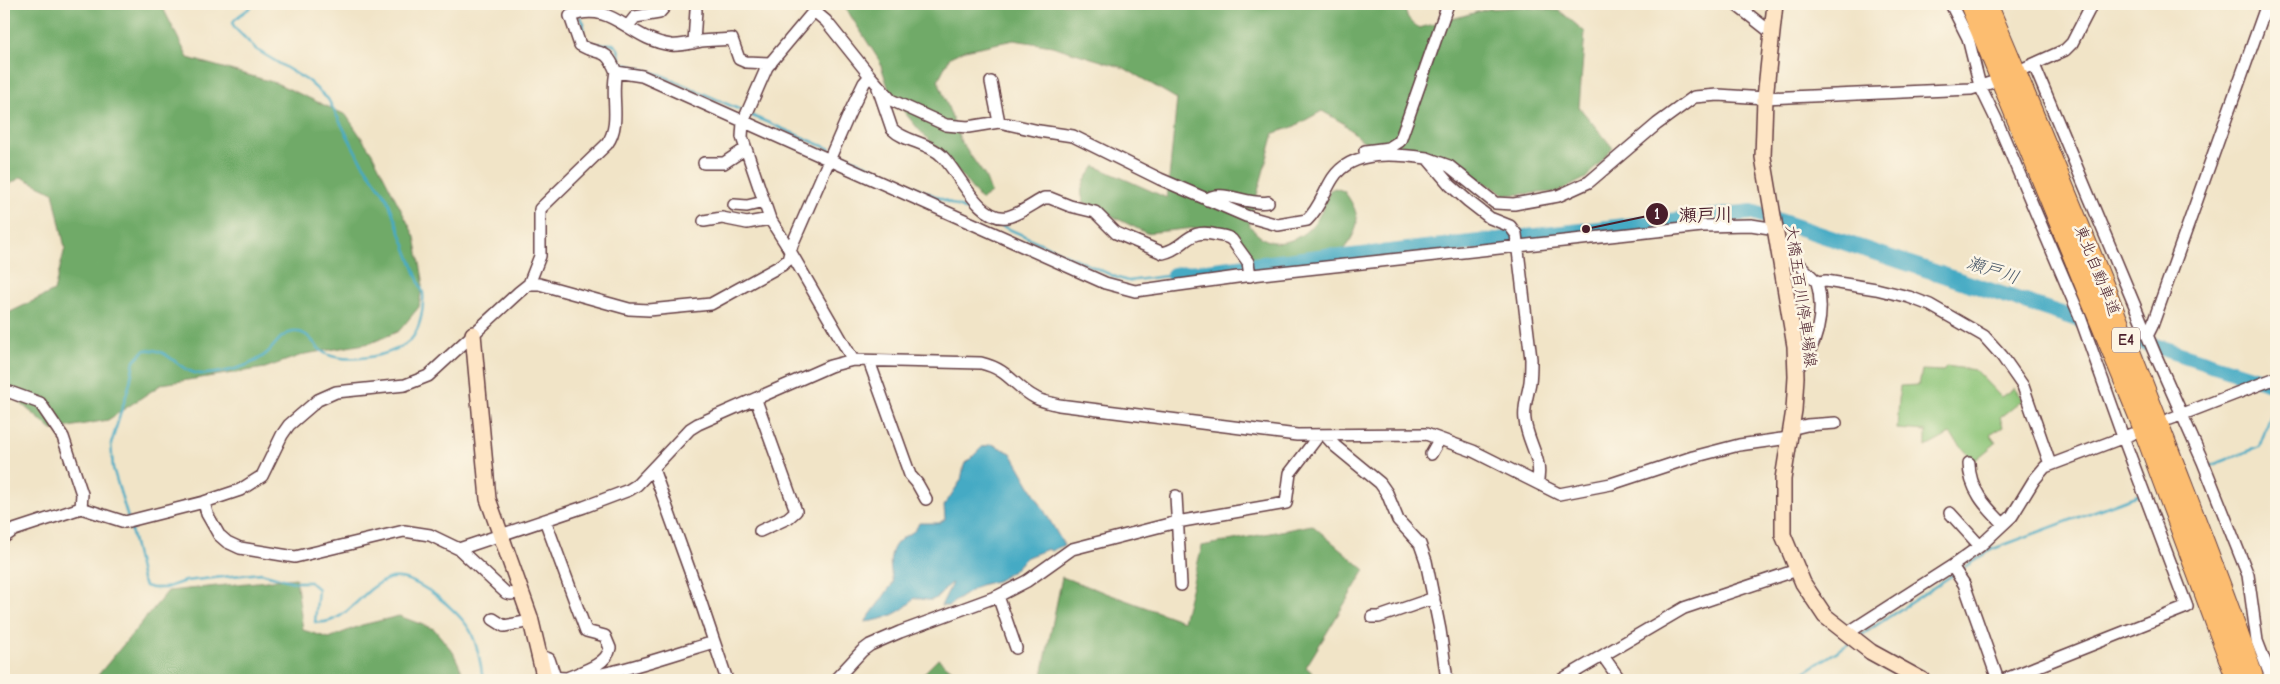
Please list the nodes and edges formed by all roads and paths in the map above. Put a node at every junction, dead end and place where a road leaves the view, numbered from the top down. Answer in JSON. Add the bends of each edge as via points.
{"nodes":[{"id":1,"x":667,"y":4,"type":"edge"},
{"id":2,"x":1448,"y":4,"type":"edge"},
{"id":3,"x":1735,"y":4,"type":"edge"},
{"id":4,"x":1775,"y":4,"type":"edge"},
{"id":5,"x":1951,"y":4,"type":"edge"},
{"id":6,"x":1970,"y":4,"type":"edge"},
{"id":7,"x":1987,"y":4,"type":"edge"},
{"id":8,"x":2092,"y":4,"type":"edge"},
{"id":9,"x":2267,"y":4,"type":"edge"},
{"id":10,"x":812,"y":7,"type":"edge"},
{"id":11,"x":696,"y":10,"type":"dead end"},
{"id":12,"x":628,"y":26,"type":"junction"},
{"id":13,"x":1773,"y":34,"type":"junction"},
{"id":14,"x":694,"y":43,"type":"junction"},
{"id":15,"x":770,"y":63,"type":"junction"},
{"id":16,"x":616,"y":72,"type":"junction"},
{"id":17,"x":874,"y":80,"type":"junction"},
{"id":18,"x":991,"y":82,"type":"dead end"},
{"id":19,"x":1985,"y":84,"type":"junction"},
{"id":20,"x":1764,"y":98,"type":"junction"},
{"id":21,"x":746,"y":115,"type":"junction"},
{"id":22,"x":999,"y":122,"type":"junction"},
{"id":23,"x":745,"y":149,"type":"junction"},
{"id":24,"x":832,"y":154,"type":"junction"},
{"id":25,"x":1365,"y":157,"type":"junction"},
{"id":26,"x":1426,"y":158,"type":"junction"},
{"id":27,"x":704,"y":163,"type":"dead end"},
{"id":28,"x":1207,"y":200,"type":"junction"},
{"id":29,"x":764,"y":202,"type":"junction"},
{"id":30,"x":1268,"y":202,"type":"dead end"},
{"id":31,"x":734,"y":205,"type":"dead end"},
{"id":32,"x":770,"y":219,"type":"junction"},
{"id":33,"x":704,"y":222,"type":"dead end"},
{"id":34,"x":1775,"y":227,"type":"junction"},
{"id":35,"x":1517,"y":240,"type":"junction"},
{"id":36,"x":791,"y":254,"type":"junction"},
{"id":37,"x":1250,"y":276,"type":"junction"},
{"id":38,"x":1817,"y":282,"type":"junction"},
{"id":39,"x":529,"y":284,"type":"junction"},
{"id":40,"x":473,"y":334,"type":"junction"},
{"id":41,"x":2148,"y":336,"type":"junction"},
{"id":42,"x":853,"y":360,"type":"junction"},
{"id":43,"x":869,"y":361,"type":"junction"},
{"id":44,"x":1796,"y":370,"type":"junction"},
{"id":45,"x":2276,"y":378,"type":"edge"},
{"id":46,"x":4,"y":390,"type":"edge"},
{"id":47,"x":756,"y":400,"type":"junction"},
{"id":48,"x":2175,"y":417,"type":"junction"},
{"id":49,"x":1836,"y":422,"type":"dead end"},
{"id":50,"x":1790,"y":434,"type":"junction"},
{"id":51,"x":1322,"y":435,"type":"junction"},
{"id":52,"x":2128,"y":435,"type":"junction"},
{"id":53,"x":1439,"y":440,"type":"junction"},
{"id":54,"x":1431,"y":454,"type":"dead end"},
{"id":55,"x":1969,"y":463,"type":"dead end"},
{"id":56,"x":2050,"y":464,"type":"junction"},
{"id":57,"x":653,"y":469,"type":"junction"},
{"id":58,"x":1537,"y":483,"type":"junction"},
{"id":59,"x":1176,"y":496,"type":"dead end"},
{"id":60,"x":926,"y":499,"type":"dead end"},
{"id":61,"x":204,"y":502,"type":"junction"},
{"id":62,"x":81,"y":508,"type":"junction"},
{"id":63,"x":1950,"y":513,"type":"dead end"},
{"id":64,"x":545,"y":520,"type":"junction"},
{"id":65,"x":1177,"y":522,"type":"junction"},
{"id":66,"x":2003,"y":524,"type":"junction"},
{"id":67,"x":760,"y":531,"type":"dead end"},
{"id":68,"x":501,"y":535,"type":"junction"},
{"id":69,"x":4,"y":537,"type":"edge"},
{"id":70,"x":1980,"y":546,"type":"junction"},
{"id":71,"x":459,"y":549,"type":"junction"},
{"id":72,"x":1797,"y":570,"type":"junction"},
{"id":73,"x":1955,"y":570,"type":"junction"},
{"id":74,"x":1181,"y":585,"type":"dead end"},
{"id":75,"x":521,"y":592,"type":"junction"},
{"id":76,"x":998,"y":596,"type":"junction"},
{"id":77,"x":1434,"y":598,"type":"junction"},
{"id":78,"x":1372,"y":617,"type":"dead end"},
{"id":79,"x":493,"y":619,"type":"dead end"},
{"id":80,"x":531,"y":621,"type":"junction"},
{"id":81,"x":1852,"y":638,"type":"junction"},
{"id":82,"x":714,"y":642,"type":"junction"},
{"id":83,"x":1016,"y":648,"type":"dead end"},
{"id":84,"x":540,"y":656,"type":"junction"},
{"id":85,"x":1603,"y":656,"type":"junction"},
{"id":86,"x":566,"y":678,"type":"junction"},
{"id":87,"x":843,"y":678,"type":"edge"},
{"id":88,"x":545,"y":680,"type":"edge"},
{"id":89,"x":727,"y":680,"type":"edge"},
{"id":90,"x":1447,"y":680,"type":"edge"},
{"id":91,"x":1561,"y":680,"type":"edge"},
{"id":92,"x":1620,"y":680,"type":"edge"},
{"id":93,"x":1922,"y":680,"type":"edge"},
{"id":94,"x":1998,"y":680,"type":"edge"},
{"id":95,"x":2003,"y":680,"type":"edge"},
{"id":96,"x":2237,"y":680,"type":"edge"},
{"id":97,"x":2254,"y":680,"type":"edge"},
{"id":98,"x":2272,"y":680,"type":"edge"}],
"edges":[{"from":1,"to":12,"type":"street","via":[[659,13],[635,17]]},
{"from":2,"to":25,"type":"street","via":[[1400,141],[1389,148],[1365,151]]},
{"from":3,"to":13,"type":"street"},
{"from":4,"to":13,"type":"main road","name":"大橋五百川停車場線"},
{"from":5,"to":19,"type":"street"},
{"from":6,"to":96,"type":"highway","name":"東北自動車道","number":"E4","via":[[2132,396]]},
{"from":7,"to":97,"type":"highway","name":"東北自動車道","number":"E4","via":[[2152,406]]},
{"from":8,"to":41,"type":"street","via":[[2072,43],[2060,54],[2029,67]]},
{"from":9,"to":41,"type":"street"},
{"from":10,"to":15,"type":"street"},
{"from":10,"to":17,"type":"street"},
{"from":11,"to":14,"type":"street"},
{"from":12,"to":14,"type":"street","via":[[651,40],[670,44]]},
{"from":12,"to":16,"type":"street","via":[[602,9],[592,8],[570,16],[580,45],[602,52],[612,61]]},
{"from":13,"to":20,"type":"main road","name":"大橋五百川停車場線"},
{"from":14,"to":15,"type":"street","via":[[732,39],[739,59]]},
{"from":15,"to":21,"type":"street"},
{"from":16,"to":21,"type":"street","via":[[642,76]]},
{"from":16,"to":39,"type":"street","via":[[612,138],[540,209],[540,256]]},
{"from":17,"to":22,"type":"street","via":[[891,100],[951,126]]},
{"from":17,"to":24,"type":"street","via":[[864,83]]},
{"from":17,"to":37,"type":"street","via":[[892,129],[943,157],[972,196],[995,215],[1008,217],[1050,198],[1095,212],[1116,233],[1163,253],[1195,234],[1206,232],[1229,237],[1248,262]]},
{"from":18,"to":22,"type":"street"},
{"from":19,"to":20,"type":"street","via":[[1971,89]]},
{"from":19,"to":52,"type":"street","via":[[1996,118]]},
{"from":20,"to":26,"type":"street","via":[[1694,97],[1589,182],[1558,196],[1514,204],[1495,203],[1449,166]]},
{"from":20,"to":34,"type":"main road","name":"大橋五百川停車場線","via":[[1764,157]]},
{"from":21,"to":23,"type":"street","via":[[742,138]]},
{"from":21,"to":24,"type":"street"},
{"from":22,"to":28,"type":"street","via":[[1073,136]]},
{"from":23,"to":27,"type":"street","via":[[724,163]]},
{"from":23,"to":29,"type":"street"},
{"from":24,"to":36,"type":"street"},
{"from":24,"to":37,"type":"street","via":[[1119,288],[1135,291]]},
{"from":25,"to":26,"type":"street","via":[[1404,155]]},
{"from":25,"to":28,"type":"street","via":[[1351,161],[1341,169],[1307,220],[1278,225],[1266,223]]},
{"from":26,"to":35,"type":"street","via":[[1468,202],[1490,218],[1510,226]]},
{"from":28,"to":30,"type":"street","via":[[1218,195]]},
{"from":29,"to":31,"type":"street"},
{"from":29,"to":32,"type":"street"},
{"from":32,"to":33,"type":"street","via":[[747,222],[722,218]]},
{"from":32,"to":36,"type":"street"},
{"from":34,"to":35,"type":"street","via":[[1702,226]]},
{"from":34,"to":38,"type":"street"},
{"from":34,"to":44,"type":"main road","name":"大橋五百川停車場線"},
{"from":35,"to":37,"type":"street"},
{"from":35,"to":58,"type":"street","via":[[1531,359],[1525,422],[1540,468]]},
{"from":36,"to":39,"type":"street","via":[[782,265],[734,293],[711,304],[698,306],[629,309],[552,286]]},
{"from":36,"to":42,"type":"street"},
{"from":38,"to":44,"type":"street","via":[[1822,306],[1820,323],[1805,360]]},
{"from":38,"to":56,"type":"street","via":[[1834,282],[1909,297],[1930,305],[1984,336],[2023,386]]},
{"from":39,"to":40,"type":"street"},
{"from":40,"to":61,"type":"street","via":[[428,376],[417,382],[336,392],[318,400],[285,430],[262,476],[240,490]]},
{"from":40,"to":68,"type":"main road","via":[[488,499]]},
{"from":41,"to":48,"type":"street"},
{"from":42,"to":43,"type":"street"},
{"from":42,"to":47,"type":"street","via":[[830,366]]},
{"from":43,"to":51,"type":"street","via":[[981,363],[1001,370],[1016,385],[1038,399],[1059,405],[1297,435]]},
{"from":43,"to":60,"type":"street","via":[[910,475]]},
{"from":44,"to":50,"type":"main road","name":"大橋五百川停車場線"},
{"from":45,"to":48,"type":"street"},
{"from":46,"to":62,"type":"street","via":[[40,403],[64,437],[82,494]]},
{"from":47,"to":57,"type":"street","via":[[690,429]]},
{"from":47,"to":67,"type":"street","via":[[796,511]]},
{"from":48,"to":98,"type":"street","via":[[2203,462],[2248,575],[2257,641]]},
{"from":49,"to":50,"type":"street","via":[[1807,425]]},
{"from":50,"to":58,"type":"street","via":[[1693,457],[1588,489],[1559,494]]},
{"from":50,"to":72,"type":"main road","name":"大橋五百川停車場線","via":[[1783,479],[1783,535]]},
{"from":51,"to":53,"type":"street","via":[[1426,434]]},
{"from":51,"to":65,"type":"street","via":[[1290,473],[1286,503]]},
{"from":51,"to":77,"type":"street","via":[[1380,483],[1387,493],[1398,520],[1420,544]]},
{"from":52,"to":56,"type":"street"},
{"from":52,"to":95,"type":"street","via":[[2187,607]]},
{"from":53,"to":54,"type":"street"},
{"from":53,"to":58,"type":"street","via":[[1473,450]]},
{"from":55,"to":66,"type":"street","via":[[1971,481],[1977,492]]},
{"from":56,"to":66,"type":"street","via":[[2038,474],[2019,506]]},
{"from":57,"to":64,"type":"street","via":[[628,490]]},
{"from":57,"to":82,"type":"street"},
{"from":59,"to":65,"type":"street"},
{"from":61,"to":62,"type":"street","via":[[125,522]]},
{"from":61,"to":71,"type":"street","via":[[219,535],[240,548],[295,557],[404,531],[430,535]]},
{"from":62,"to":69,"type":"street","via":[[14,530]]},
{"from":63,"to":70,"type":"street"},
{"from":64,"to":68,"type":"street"},
{"from":64,"to":86,"type":"street","via":[[586,631],[605,636],[610,648],[602,661]]},
{"from":65,"to":74,"type":"street"},
{"from":65,"to":76,"type":"street","via":[[1072,549],[1027,581]]},
{"from":66,"to":70,"type":"street"},
{"from":68,"to":71,"type":"street"},
{"from":68,"to":75,"type":"main road"},
{"from":70,"to":73,"type":"street"},
{"from":71,"to":75,"type":"street","via":[[506,593]]},
{"from":72,"to":81,"type":"main road","name":"大橋五百川停車場線","via":[[1825,616]]},
{"from":72,"to":85,"type":"street","via":[[1684,608]]},
{"from":73,"to":81,"type":"street"},
{"from":73,"to":94,"type":"street"},
{"from":75,"to":80,"type":"main road"},
{"from":76,"to":83,"type":"street"},
{"from":76,"to":87,"type":"street","via":[[870,645]]},
{"from":77,"to":78,"type":"street"},
{"from":77,"to":90,"type":"street"},
{"from":79,"to":80,"type":"street","via":[[504,626]]},
{"from":80,"to":84,"type":"main road"},
{"from":81,"to":93,"type":"main road","name":"大橋五百川停車場線"},
{"from":82,"to":86,"type":"street","via":[[615,671]]},
{"from":82,"to":89,"type":"street"},
{"from":84,"to":86,"type":"street","via":[[549,659],[555,677]]},
{"from":84,"to":88,"type":"main road"},
{"from":85,"to":91,"type":"street"},
{"from":85,"to":92,"type":"street"}]}
